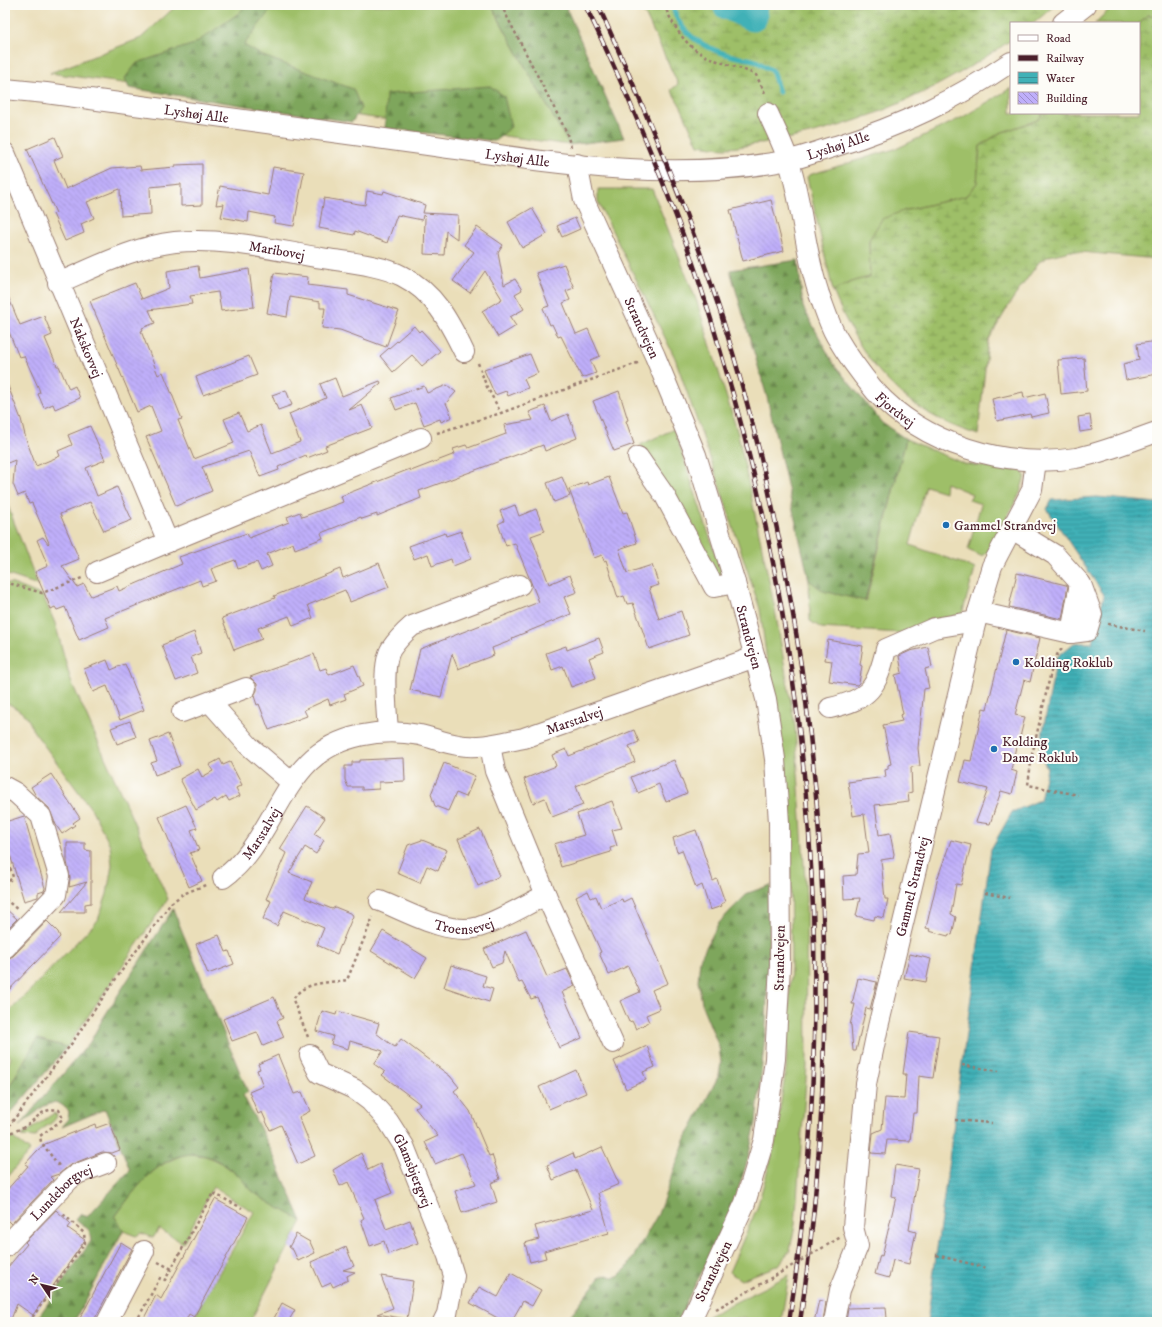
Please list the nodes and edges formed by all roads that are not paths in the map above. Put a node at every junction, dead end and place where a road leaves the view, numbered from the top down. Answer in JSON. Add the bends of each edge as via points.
{"nodes":[{"id":1,"x":1086,"y":5,"type":"edge"},
{"id":2,"x":1064,"y":22,"type":"edge"},
{"id":3,"x":1010,"y":63,"type":"edge"},
{"id":4,"x":5,"y":89,"type":"edge"},
{"id":5,"x":767,"y":105,"type":"road end"},
{"id":6,"x":5,"y":153,"type":"edge"},
{"id":7,"x":788,"y":160,"type":"junction"},
{"id":8,"x":576,"y":164,"type":"junction"},
{"id":9,"x":58,"y":283,"type":"junction"},
{"id":10,"x":464,"y":352,"type":"road end"},
{"id":11,"x":1157,"y":432,"type":"edge"},
{"id":12,"x":421,"y":438,"type":"road end"},
{"id":13,"x":638,"y":457,"type":"dead end"},
{"id":14,"x":1036,"y":461,"type":"junction"},
{"id":15,"x":1012,"y":529,"type":"junction"},
{"id":16,"x":168,"y":542,"type":"junction"},
{"id":17,"x":97,"y":572,"type":"road end"},
{"id":18,"x":735,"y":583,"type":"junction"},
{"id":19,"x":1080,"y":583,"type":"junction"},
{"id":20,"x":520,"y":585,"type":"dead end"},
{"id":21,"x":977,"y":617,"type":"junction"},
{"id":22,"x":1071,"y":633,"type":"junction"},
{"id":23,"x":755,"y":657,"type":"junction"},
{"id":24,"x":246,"y":688,"type":"dead end"},
{"id":25,"x":210,"y":702,"type":"junction"},
{"id":26,"x":830,"y":708,"type":"dead end"},
{"id":27,"x":182,"y":712,"type":"dead end"},
{"id":28,"x":388,"y":732,"type":"junction"},
{"id":29,"x":490,"y":745,"type":"junction"},
{"id":30,"x":291,"y":782,"type":"junction"},
{"id":31,"x":5,"y":787,"type":"edge"},
{"id":32,"x":223,"y":878,"type":"road end"},
{"id":33,"x":546,"y":895,"type":"junction"},
{"id":34,"x":380,"y":901,"type":"road end"},
{"id":35,"x":5,"y":948,"type":"edge"},
{"id":36,"x":613,"y":1043,"type":"dead end"},
{"id":37,"x":310,"y":1055,"type":"road end"},
{"id":38,"x":106,"y":1163,"type":"dead end"},
{"id":39,"x":5,"y":1247,"type":"edge"},
{"id":40,"x":144,"y":1251,"type":"dead end"},
{"id":41,"x":692,"y":1316,"type":"edge"},
{"id":42,"x":107,"y":1322,"type":"edge"},
{"id":43,"x":443,"y":1322,"type":"edge"},
{"id":44,"x":834,"y":1322,"type":"edge"}],
"edges":[{"from":1,"to":2,"type":"street"},
{"from":3,"to":7,"type":"street","name":"Lyshøj Alle","via":[[983,81],[925,113],[869,135]]},
{"from":4,"to":8,"type":"street","name":"Lyshøj Alle"},
{"from":5,"to":7,"type":"street","name":"Fjordvej"},
{"from":6,"to":9,"type":"street","name":"Nakskovvej"},
{"from":7,"to":8,"type":"street","name":"Lyshøj Alle","via":[[722,168],[647,171]]},
{"from":7,"to":14,"type":"street","name":"Fjordvej","via":[[819,293],[835,335],[876,391],[913,422],[939,437],[969,449],[1001,457]]},
{"from":8,"to":18,"type":"street","name":"Strandvejen","via":[[584,200],[655,356],[696,455]]},
{"from":9,"to":10,"type":"street","name":"Maribovej","via":[[128,252],[175,242],[225,242],[367,265],[402,275],[427,294],[446,316]]},
{"from":9,"to":16,"type":"street","name":"Nakskovvej"},
{"from":11,"to":14,"type":"street","name":"Fjordvej","via":[[1076,458]]},
{"from":12,"to":16,"type":"street"},
{"from":13,"to":18,"type":"street","via":[[665,496],[714,587]]},
{"from":14,"to":15,"type":"street","name":"Gammel Strandvej","via":[[1032,490]]},
{"from":15,"to":19,"type":"street","via":[[1055,555]]},
{"from":15,"to":21,"type":"street","name":"Gammel Strandvej","via":[[992,566]]},
{"from":16,"to":17,"type":"street"},
{"from":18,"to":23,"type":"street","name":"Strandvejen"},
{"from":19,"to":22,"type":"street"},
{"from":19,"to":22,"type":"street","via":[[1092,614],[1087,631]]},
{"from":20,"to":28,"type":"street","via":[[412,626],[401,636],[390,650],[386,663]]},
{"from":21,"to":22,"type":"street"},
{"from":21,"to":26,"type":"street","via":[[934,628],[886,649],[880,676],[870,690],[851,703]]},
{"from":21,"to":44,"type":"street","name":"Gammel Strandvej","via":[[866,1084],[853,1227],[858,1246],[840,1290]]},
{"from":23,"to":29,"type":"street","name":"Marstalvej","via":[[524,738]]},
{"from":23,"to":41,"type":"street","name":"Strandvejen","via":[[767,707],[775,759],[780,824],[780,965],[775,1059],[764,1140],[745,1203]]},
{"from":24,"to":25,"type":"street"},
{"from":25,"to":27,"type":"street"},
{"from":25,"to":30,"type":"street","via":[[249,746]]},
{"from":28,"to":29,"type":"street","name":"Marstalvej","via":[[419,735],[459,746]]},
{"from":28,"to":30,"type":"street","name":"Marstalvej","via":[[358,735],[332,746],[310,761]]},
{"from":29,"to":33,"type":"street","via":[[495,771]]},
{"from":30,"to":32,"type":"street","name":"Marstalvej","via":[[248,854],[236,869]]},
{"from":31,"to":35,"type":"street","via":[[16,793],[41,816],[59,876],[56,895]]},
{"from":33,"to":34,"type":"street","name":"Troensevej","via":[[479,927],[462,929],[442,926]]},
{"from":33,"to":36,"type":"street"},
{"from":37,"to":43,"type":"street","name":"Glamsbjergvej","via":[[319,1073],[354,1089],[370,1101],[388,1121],[404,1146],[454,1276],[449,1308]]},
{"from":38,"to":39,"type":"street","name":"Lundeborgvej","via":[[77,1174],[69,1180]]},
{"from":40,"to":42,"type":"street"}]}
